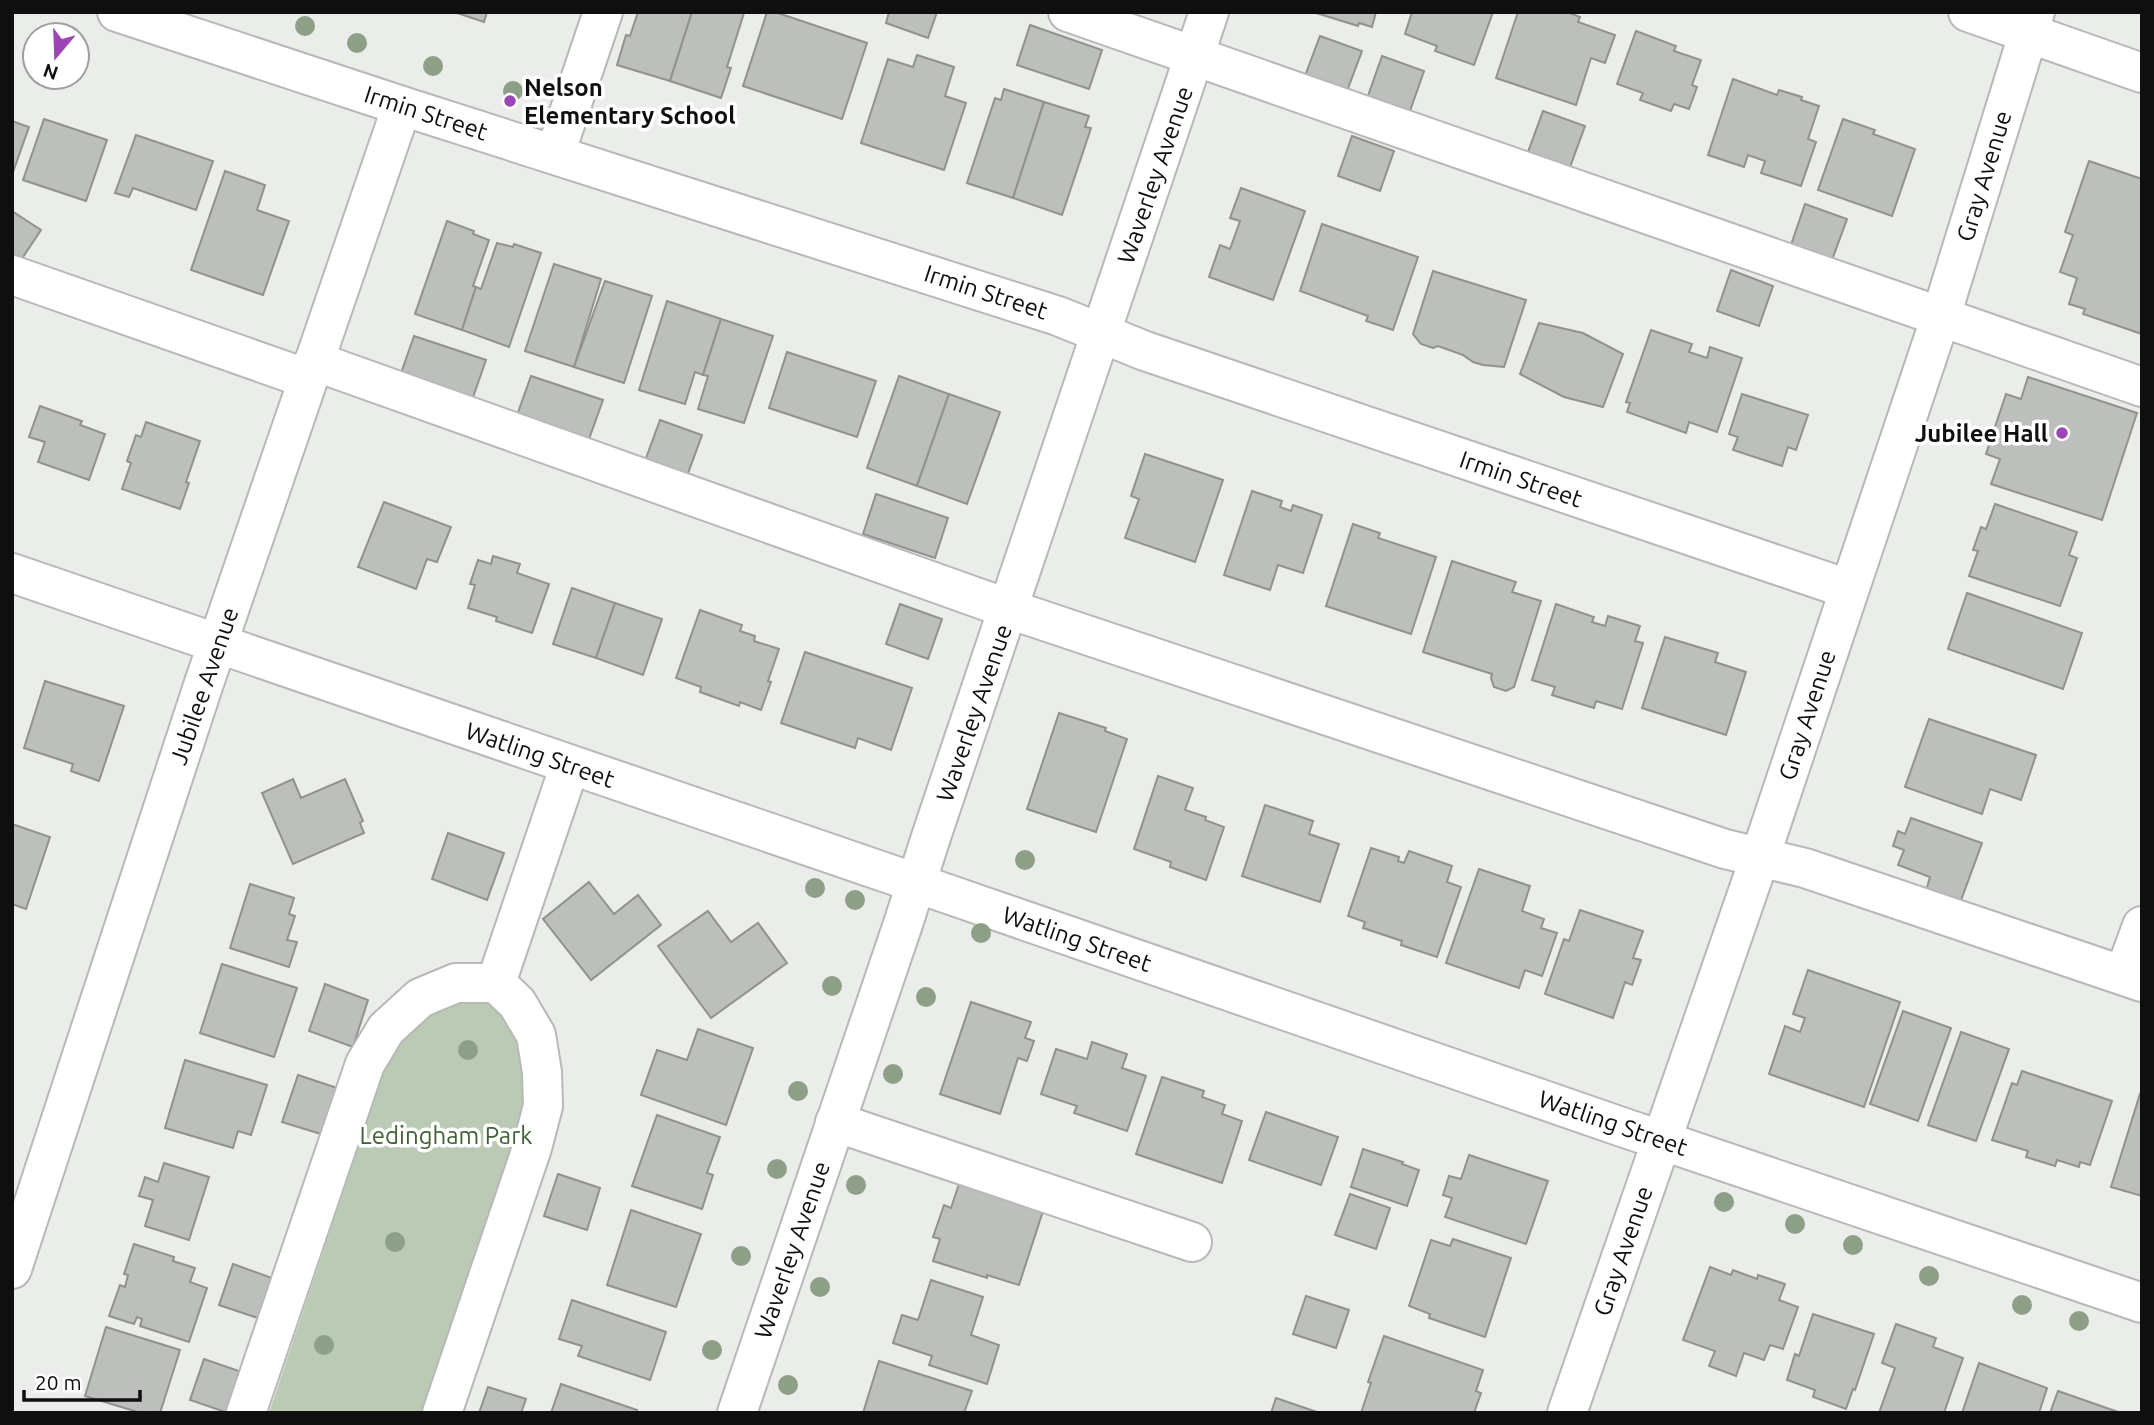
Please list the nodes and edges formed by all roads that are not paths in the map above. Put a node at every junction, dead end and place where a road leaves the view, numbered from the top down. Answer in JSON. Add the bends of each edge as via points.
{"nodes":[{"id":1,"x":117,"y":12,"type":"edge"},
{"id":2,"x":603,"y":12,"type":"edge"},
{"id":3,"x":1068,"y":12,"type":"edge"},
{"id":4,"x":1209,"y":12,"type":"edge"},
{"id":5,"x":1968,"y":12,"type":"edge"},
{"id":6,"x":2032,"y":23,"type":"edge"},
{"id":7,"x":1195,"y":56,"type":"junction"},
{"id":8,"x":2142,"y":73,"type":"edge"},
{"id":9,"x":402,"y":106,"type":"junction"},
{"id":10,"x":555,"y":154,"type":"junction"},
{"id":11,"x":12,"y":275,"type":"edge"},
{"id":12,"x":1941,"y":316,"type":"junction"},
{"id":13,"x":1101,"y":333,"type":"junction"},
{"id":14,"x":311,"y":370,"type":"junction"},
{"id":15,"x":2142,"y":387,"type":"edge"},
{"id":16,"x":12,"y":573,"type":"edge"},
{"id":17,"x":1849,"y":589,"type":"junction"},
{"id":18,"x":1009,"y":609,"type":"junction"},
{"id":19,"x":218,"y":645,"type":"junction"},
{"id":20,"x":570,"y":765,"type":"junction"},
{"id":21,"x":1760,"y":857,"type":"junction"},
{"id":22,"x":916,"y":883,"type":"junction"},
{"id":23,"x":2142,"y":926,"type":"edge"},
{"id":24,"x":2133,"y":978,"type":"edge"},
{"id":25,"x":496,"y":982,"type":"junction"},
{"id":26,"x":835,"y":1122,"type":"junction"},
{"id":27,"x":1663,"y":1140,"type":"junction"},
{"id":28,"x":1192,"y":1242,"type":"dead end"},
{"id":29,"x":12,"y":1269,"type":"edge"},
{"id":30,"x":2142,"y":1303,"type":"edge"},
{"id":31,"x":1573,"y":1411,"type":"edge"},
{"id":32,"x":246,"y":1413,"type":"edge"},
{"id":33,"x":442,"y":1413,"type":"edge"},
{"id":34,"x":737,"y":1413,"type":"edge"}],
"edges":[{"from":1,"to":9,"type":"street","name":"Irmin Street"},
{"from":2,"to":10,"type":"street"},
{"from":3,"to":7,"type":"street"},
{"from":4,"to":7,"type":"street","name":"Waverley Avenue"},
{"from":5,"to":6,"type":"street"},
{"from":6,"to":8,"type":"street"},
{"from":6,"to":12,"type":"street","name":"Gray Avenue"},
{"from":7,"to":12,"type":"street"},
{"from":7,"to":13,"type":"street","name":"Waverley Avenue"},
{"from":9,"to":10,"type":"street","name":"Irmin Street"},
{"from":9,"to":14,"type":"street","name":"Jubilee Avenue"},
{"from":10,"to":13,"type":"street","name":"Irmin Street"},
{"from":11,"to":14,"type":"street"},
{"from":12,"to":15,"type":"street"},
{"from":12,"to":17,"type":"street","name":"Gray Avenue"},
{"from":13,"to":17,"type":"street","name":"Irmin Street"},
{"from":13,"to":18,"type":"street","name":"Waverley Avenue"},
{"from":14,"to":18,"type":"street"},
{"from":14,"to":19,"type":"street","name":"Jubilee Avenue"},
{"from":16,"to":19,"type":"street","name":"Watling Street"},
{"from":17,"to":21,"type":"street","name":"Gray Avenue"},
{"from":18,"to":21,"type":"street"},
{"from":18,"to":22,"type":"street","name":"Waverley Avenue"},
{"from":19,"to":20,"type":"street","name":"Watling Street"},
{"from":19,"to":29,"type":"street","name":"Jubilee Avenue"},
{"from":20,"to":22,"type":"street","name":"Watling Street"},
{"from":20,"to":25,"type":"street"},
{"from":21,"to":24,"type":"street","via":[[1805,867]]},
{"from":21,"to":27,"type":"street","name":"Gray Avenue"},
{"from":22,"to":26,"type":"street","name":"Waverley Avenue"},
{"from":22,"to":27,"type":"street","name":"Watling Street"},
{"from":23,"to":24,"type":"street"},
{"from":25,"to":32,"type":"street","via":[[456,983],[420,998],[386,1029],[365,1064]]},
{"from":25,"to":33,"type":"street","via":[[517,1003],[536,1035],[542,1106]]},
{"from":26,"to":28,"type":"street"},
{"from":26,"to":34,"type":"street","name":"Waverley Avenue"},
{"from":27,"to":30,"type":"street","name":"Watling Street"},
{"from":27,"to":31,"type":"street","name":"Gray Avenue"}]}
